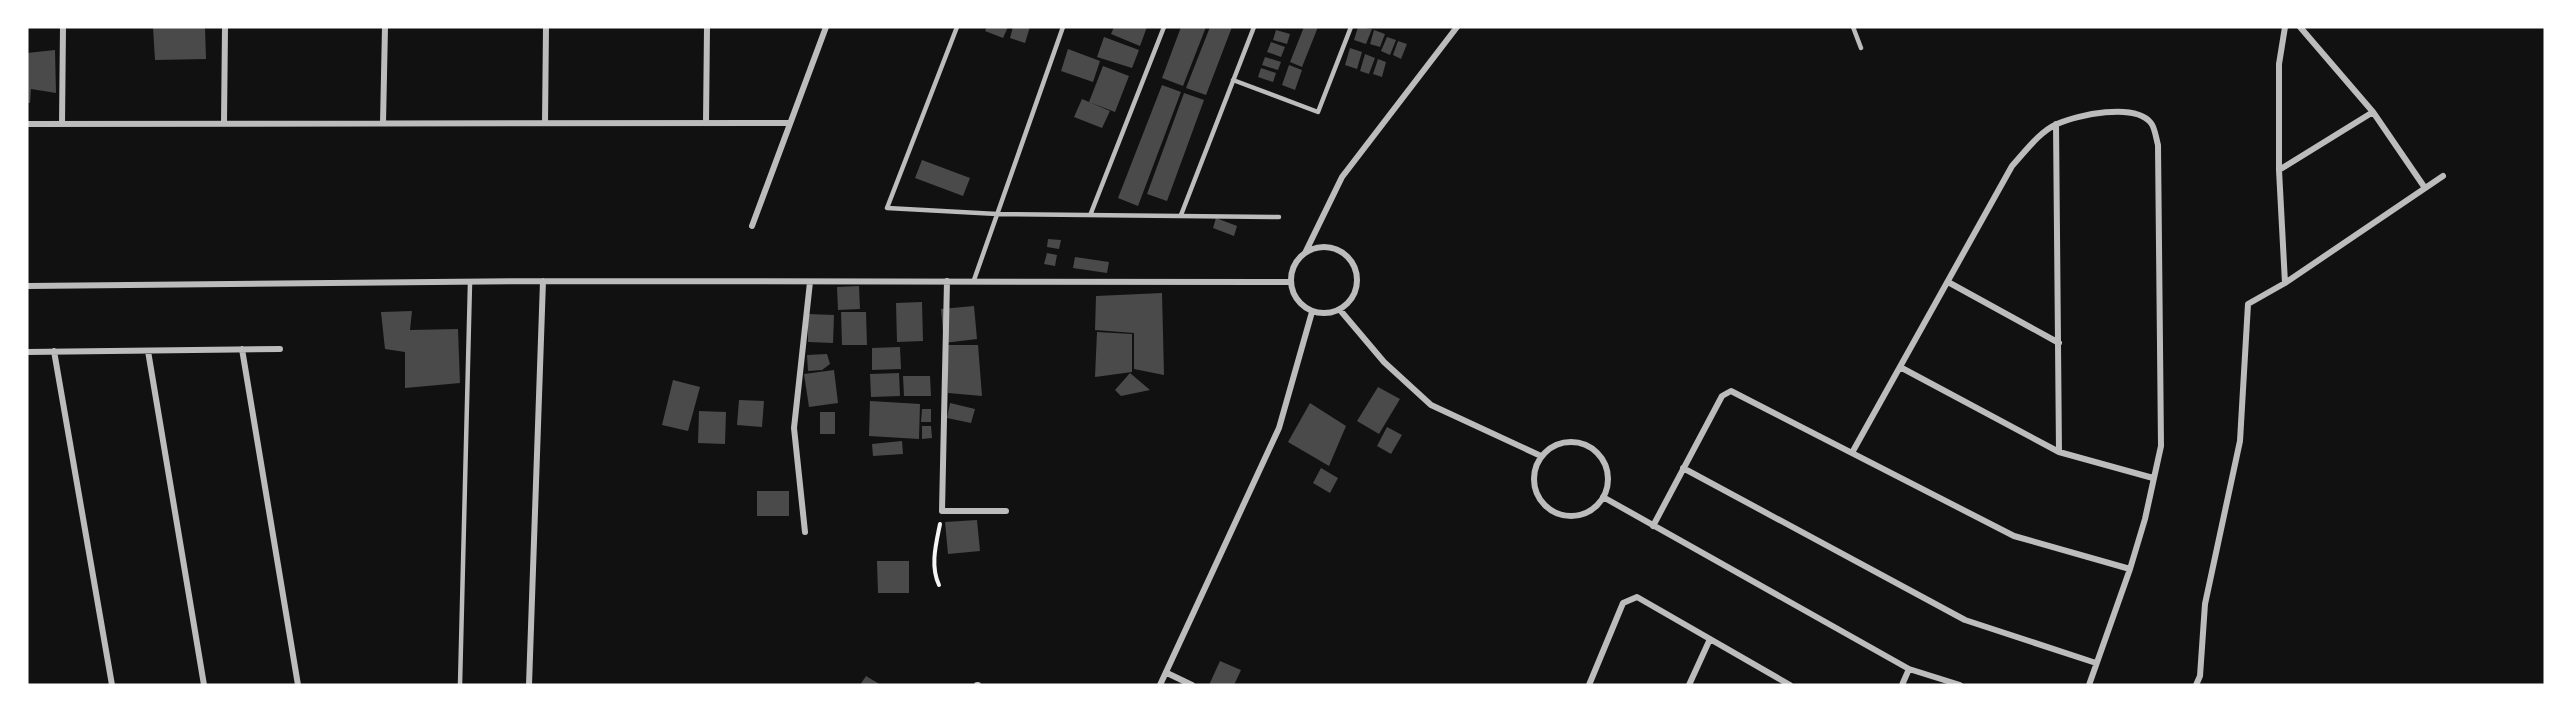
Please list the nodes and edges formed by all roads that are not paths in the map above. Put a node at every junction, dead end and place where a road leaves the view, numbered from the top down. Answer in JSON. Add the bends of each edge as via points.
{"nodes":[{"id":1,"x":63,"y":27,"type":"edge"},
{"id":2,"x":225,"y":27,"type":"edge"},
{"id":3,"x":385,"y":27,"type":"edge"},
{"id":4,"x":546,"y":27,"type":"edge"},
{"id":5,"x":707,"y":27,"type":"edge"},
{"id":6,"x":826,"y":27,"type":"edge"},
{"id":7,"x":957,"y":27,"type":"edge"},
{"id":8,"x":1063,"y":27,"type":"edge"},
{"id":9,"x":1164,"y":27,"type":"edge"},
{"id":10,"x":1254,"y":27,"type":"edge"},
{"id":11,"x":1351,"y":27,"type":"edge"},
{"id":12,"x":1457,"y":27,"type":"edge"},
{"id":13,"x":1854,"y":27,"type":"edge"},
{"id":14,"x":2285,"y":27,"type":"edge"},
{"id":15,"x":2300,"y":27,"type":"edge"},
{"id":16,"x":1861,"y":48,"type":"dead end"},
{"id":17,"x":1233,"y":81,"type":"junction"},
{"id":18,"x":2373,"y":112,"type":"junction"},
{"id":19,"x":224,"y":123,"type":"junction"},
{"id":20,"x":383,"y":123,"type":"junction"},
{"id":21,"x":544,"y":123,"type":"junction"},
{"id":22,"x":706,"y":123,"type":"junction"},
{"id":23,"x":789,"y":123,"type":"junction"},
{"id":24,"x":27,"y":124,"type":"edge"},
{"id":25,"x":62,"y":124,"type":"junction"},
{"id":26,"x":2056,"y":124,"type":"junction"},
{"id":27,"x":2279,"y":170,"type":"junction"},
{"id":28,"x":2443,"y":176,"type":"dead end"},
{"id":29,"x":2425,"y":188,"type":"junction"},
{"id":30,"x":1091,"y":213,"type":"junction"},
{"id":31,"x":997,"y":214,"type":"junction"},
{"id":32,"x":1181,"y":215,"type":"junction"},
{"id":33,"x":1279,"y":217,"type":"dead end"},
{"id":34,"x":752,"y":226,"type":"dead end"},
{"id":35,"x":1305,"y":253,"type":"junction"},
{"id":36,"x":974,"y":280,"type":"junction"},
{"id":37,"x":543,"y":281,"type":"junction"},
{"id":38,"x":947,"y":281,"type":"junction"},
{"id":39,"x":810,"y":282,"type":"junction"},
{"id":40,"x":1290,"y":282,"type":"junction"},
{"id":41,"x":1948,"y":282,"type":"junction"},
{"id":42,"x":470,"y":283,"type":"junction"},
{"id":43,"x":2285,"y":283,"type":"junction"},
{"id":44,"x":27,"y":286,"type":"edge"},
{"id":45,"x":1340,"y":310,"type":"junction"},
{"id":46,"x":1312,"y":312,"type":"junction"},
{"id":47,"x":2059,"y":343,"type":"junction"},
{"id":48,"x":242,"y":349,"type":"junction"},
{"id":49,"x":280,"y":349,"type":"dead end"},
{"id":50,"x":54,"y":351,"type":"junction"},
{"id":51,"x":148,"y":351,"type":"junction"},
{"id":52,"x":27,"y":352,"type":"edge"},
{"id":53,"x":1900,"y":367,"type":"junction"},
{"id":54,"x":1852,"y":452,"type":"junction"},
{"id":55,"x":2059,"y":452,"type":"junction"},
{"id":56,"x":1541,"y":456,"type":"junction"},
{"id":57,"x":1683,"y":468,"type":"junction"},
{"id":58,"x":2153,"y":478,"type":"junction"},
{"id":59,"x":1603,"y":497,"type":"junction"},
{"id":60,"x":1006,"y":511,"type":"dead end"},
{"id":61,"x":1653,"y":526,"type":"junction"},
{"id":62,"x":805,"y":532,"type":"dead end"},
{"id":63,"x":2130,"y":569,"type":"junction"},
{"id":64,"x":1710,"y":639,"type":"junction"},
{"id":65,"x":2097,"y":663,"type":"junction"},
{"id":66,"x":1909,"y":669,"type":"junction"},
{"id":67,"x":1167,"y":673,"type":"junction"},
{"id":68,"x":112,"y":685,"type":"edge"},
{"id":69,"x":204,"y":685,"type":"edge"},
{"id":70,"x":298,"y":685,"type":"edge"},
{"id":71,"x":459,"y":685,"type":"edge"},
{"id":72,"x":529,"y":685,"type":"edge"},
{"id":73,"x":1161,"y":685,"type":"edge"},
{"id":74,"x":1192,"y":685,"type":"edge"},
{"id":75,"x":1590,"y":685,"type":"edge"},
{"id":76,"x":1689,"y":685,"type":"edge"},
{"id":77,"x":1790,"y":685,"type":"edge"},
{"id":78,"x":1902,"y":685,"type":"edge"},
{"id":79,"x":1960,"y":685,"type":"edge"},
{"id":80,"x":2089,"y":685,"type":"edge"},
{"id":81,"x":2196,"y":685,"type":"edge"}],
"edges":[{"from":1,"to":25,"type":"street"},
{"from":2,"to":19,"type":"street"},
{"from":3,"to":20,"type":"street"},
{"from":4,"to":21,"type":"street"},
{"from":5,"to":22,"type":"street"},
{"from":6,"to":23,"type":"street"},
{"from":7,"to":31,"type":"lane","via":[[887,208]]},
{"from":8,"to":31,"type":"lane"},
{"from":9,"to":30,"type":"lane"},
{"from":10,"to":17,"type":"lane"},
{"from":11,"to":17,"type":"lane","via":[[1318,112]]},
{"from":12,"to":35,"type":"street","via":[[1342,177]]},
{"from":13,"to":16,"type":"lane"},
{"from":14,"to":27,"type":"street","via":[[2279,64]]},
{"from":15,"to":18,"type":"street"},
{"from":17,"to":32,"type":"lane"},
{"from":18,"to":27,"type":"street"},
{"from":18,"to":29,"type":"street"},
{"from":19,"to":20,"type":"street"},
{"from":19,"to":25,"type":"street"},
{"from":20,"to":21,"type":"street"},
{"from":21,"to":22,"type":"street"},
{"from":22,"to":23,"type":"street"},
{"from":23,"to":34,"type":"street"},
{"from":24,"to":25,"type":"street"},
{"from":26,"to":41,"type":"street","via":[[2012,166]]},
{"from":26,"to":47,"type":"street"},
{"from":26,"to":58,"type":"street","via":[[2111,111],[2142,115],[2152,124],[2158,145],[2160,446]]},
{"from":27,"to":43,"type":"street"},
{"from":28,"to":29,"type":"street"},
{"from":29,"to":43,"type":"street"},
{"from":30,"to":31,"type":"lane"},
{"from":30,"to":32,"type":"lane"},
{"from":31,"to":36,"type":"lane"},
{"from":32,"to":33,"type":"lane"},
{"from":35,"to":40,"type":"street","via":[[1292,271]]},
{"from":35,"to":45,"type":"street","via":[[1315,248],[1336,249],[1352,262],[1358,282]]},
{"from":36,"to":38,"type":"street"},
{"from":36,"to":40,"type":"street"},
{"from":37,"to":39,"type":"street"},
{"from":37,"to":42,"type":"street"},
{"from":37,"to":72,"type":"street"},
{"from":38,"to":39,"type":"street"},
{"from":38,"to":60,"type":"street","via":[[942,511]]},
{"from":39,"to":62,"type":"street","via":[[794,428]]},
{"from":40,"to":46,"type":"street","via":[[1297,300]]},
{"from":41,"to":47,"type":"street"},
{"from":41,"to":53,"type":"street"},
{"from":42,"to":44,"type":"street"},
{"from":42,"to":71,"type":"lane"},
{"from":43,"to":81,"type":"street","via":[[2248,304],[2240,441],[2208,588]]},
{"from":45,"to":46,"type":"street"},
{"from":45,"to":56,"type":"street","via":[[1384,362],[1431,405]]},
{"from":46,"to":67,"type":"street","via":[[1279,428]]},
{"from":47,"to":55,"type":"street"},
{"from":48,"to":49,"type":"street"},
{"from":48,"to":51,"type":"street"},
{"from":48,"to":70,"type":"street"},
{"from":50,"to":51,"type":"street"},
{"from":50,"to":52,"type":"street"},
{"from":50,"to":68,"type":"street"},
{"from":51,"to":69,"type":"street"},
{"from":53,"to":54,"type":"street"},
{"from":53,"to":55,"type":"street"},
{"from":54,"to":57,"type":"street","via":[[1731,391],[1722,396]]},
{"from":54,"to":63,"type":"street","via":[[2014,536]]},
{"from":55,"to":58,"type":"street"},
{"from":56,"to":59,"type":"street","via":[[1562,443],[1574,442],[1591,448],[1604,462],[1607,473]]},
{"from":56,"to":59,"type":"street","via":[[1534,476],[1539,498],[1546,506],[1566,515],[1577,515],[1587,512]]},
{"from":57,"to":61,"type":"street"},
{"from":57,"to":65,"type":"street","via":[[1965,620]]},
{"from":58,"to":63,"type":"street"},
{"from":59,"to":61,"type":"street"},
{"from":61,"to":66,"type":"street"},
{"from":63,"to":65,"type":"street"},
{"from":64,"to":75,"type":"street","via":[[1637,597],[1631,598],[1623,603]]},
{"from":64,"to":76,"type":"street"},
{"from":64,"to":77,"type":"street"},
{"from":65,"to":80,"type":"street"},
{"from":66,"to":78,"type":"street"},
{"from":66,"to":79,"type":"street"},
{"from":67,"to":73,"type":"street"},
{"from":67,"to":74,"type":"street"}]}
